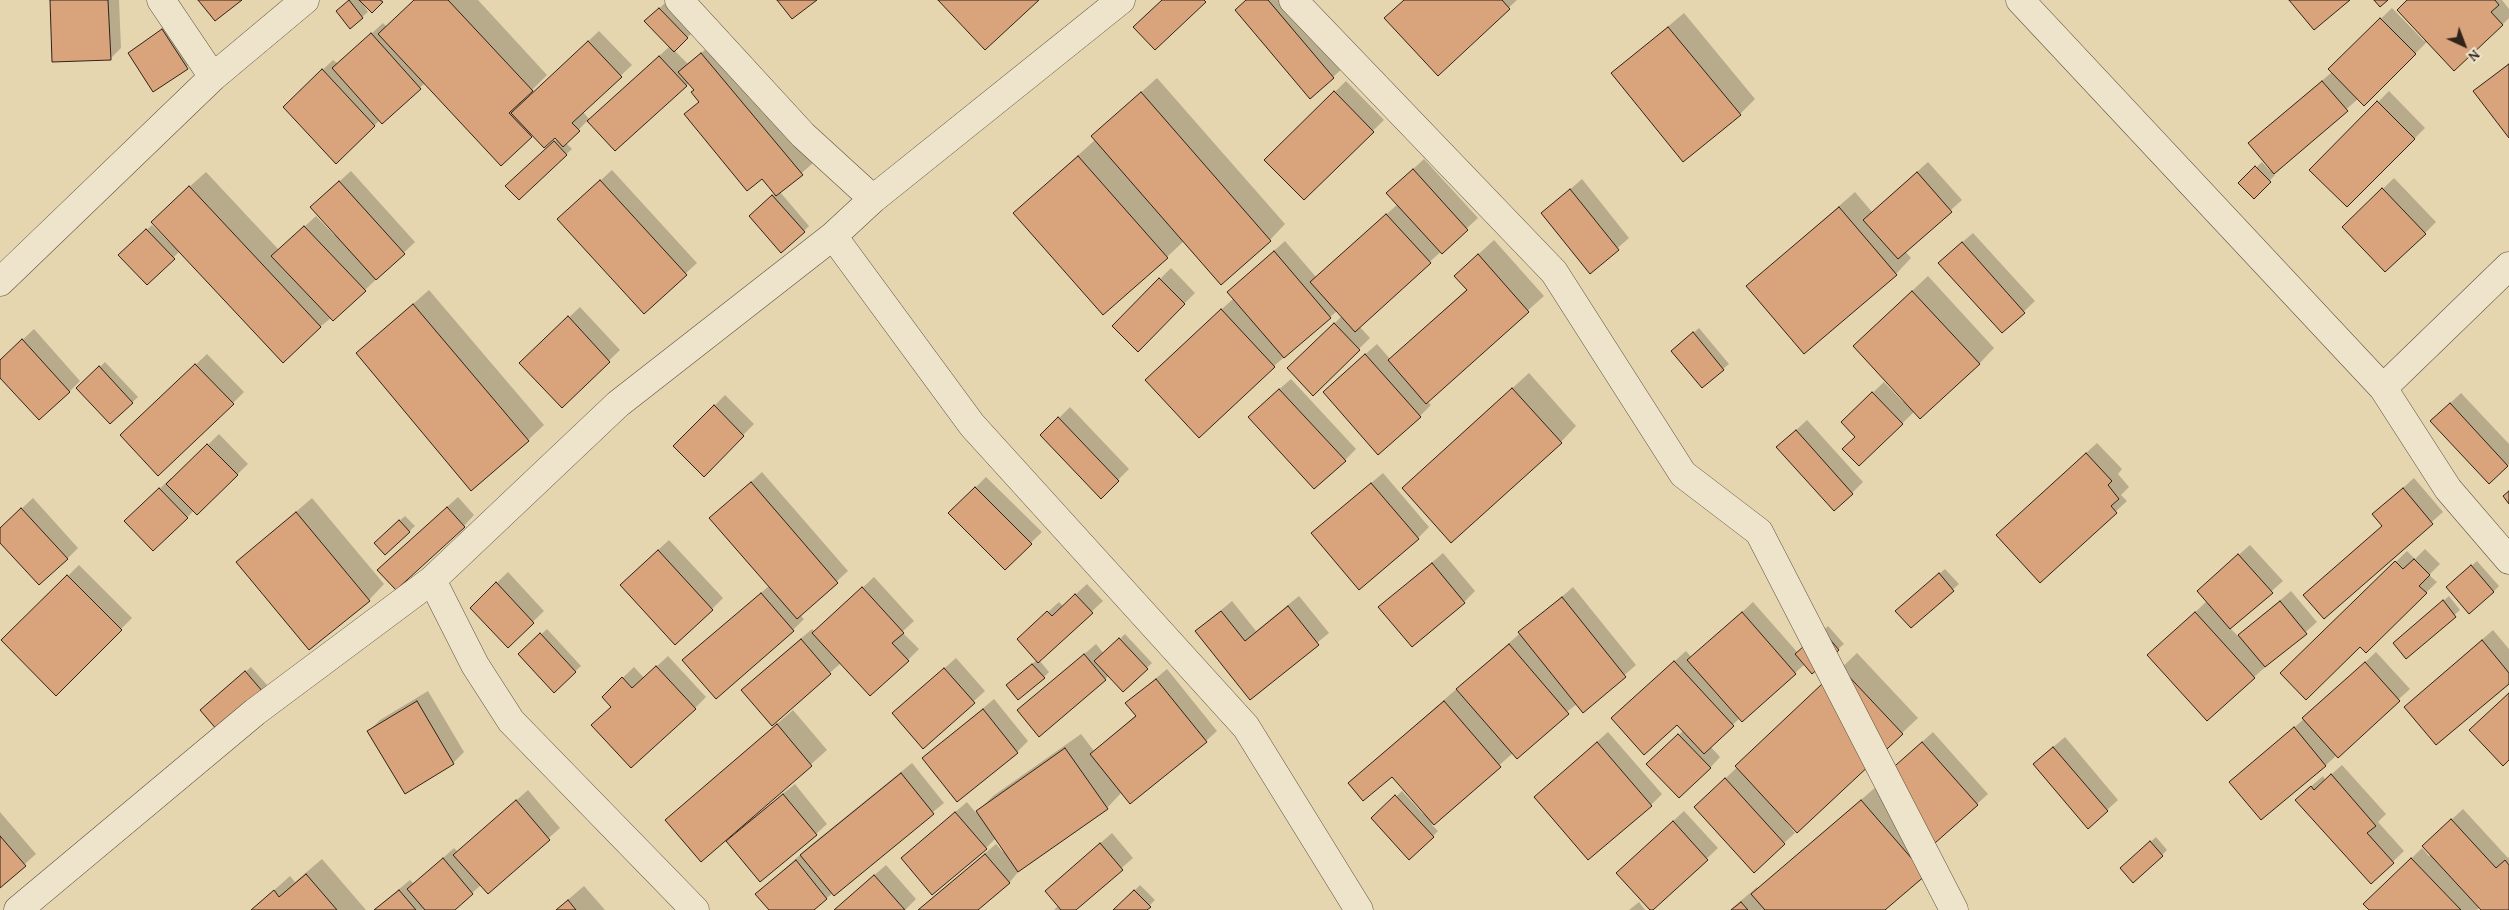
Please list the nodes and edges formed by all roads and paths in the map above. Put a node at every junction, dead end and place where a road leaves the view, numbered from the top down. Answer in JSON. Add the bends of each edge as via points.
{"nodes":[{"id":1,"x":161,"y":0,"type":"edge"},
{"id":2,"x":305,"y":0,"type":"edge"},
{"id":3,"x":679,"y":0,"type":"edge"},
{"id":4,"x":1121,"y":0,"type":"edge"},
{"id":5,"x":1293,"y":0,"type":"edge"},
{"id":6,"x":2020,"y":0,"type":"edge"},
{"id":7,"x":213,"y":77,"type":"junction"},
{"id":8,"x":873,"y":199,"type":"junction"},
{"id":9,"x":834,"y":236,"type":"junction"},
{"id":10,"x":2509,"y":266,"type":"edge"},
{"id":11,"x":0,"y":282,"type":"edge"},
{"id":12,"x":2383,"y":388,"type":"junction"},
{"id":13,"x":2509,"y":560,"type":"edge"},
{"id":14,"x":432,"y":580,"type":"junction"},
{"id":15,"x":18,"y":910,"type":"edge"},
{"id":16,"x":695,"y":910,"type":"edge"},
{"id":17,"x":1359,"y":910,"type":"edge"},
{"id":18,"x":1954,"y":910,"type":"edge"}],
"edges":[{"from":1,"to":7,"type":"street"},
{"from":2,"to":7,"type":"street"},
{"from":3,"to":8,"type":"street","via":[[803,136]]},
{"from":4,"to":8,"type":"street"},
{"from":5,"to":18,"type":"street","via":[[1554,272],[1683,474],[1759,532]]},
{"from":6,"to":12,"type":"street"},
{"from":7,"to":11,"type":"street"},
{"from":8,"to":9,"type":"street"},
{"from":9,"to":14,"type":"street","via":[[618,404]]},
{"from":9,"to":17,"type":"street","via":[[972,425],[1246,727]]},
{"from":10,"to":12,"type":"street"},
{"from":12,"to":13,"type":"street","via":[[2448,488]]},
{"from":14,"to":15,"type":"street","via":[[255,712]]},
{"from":14,"to":16,"type":"street","via":[[475,665],[511,722]]}]}
